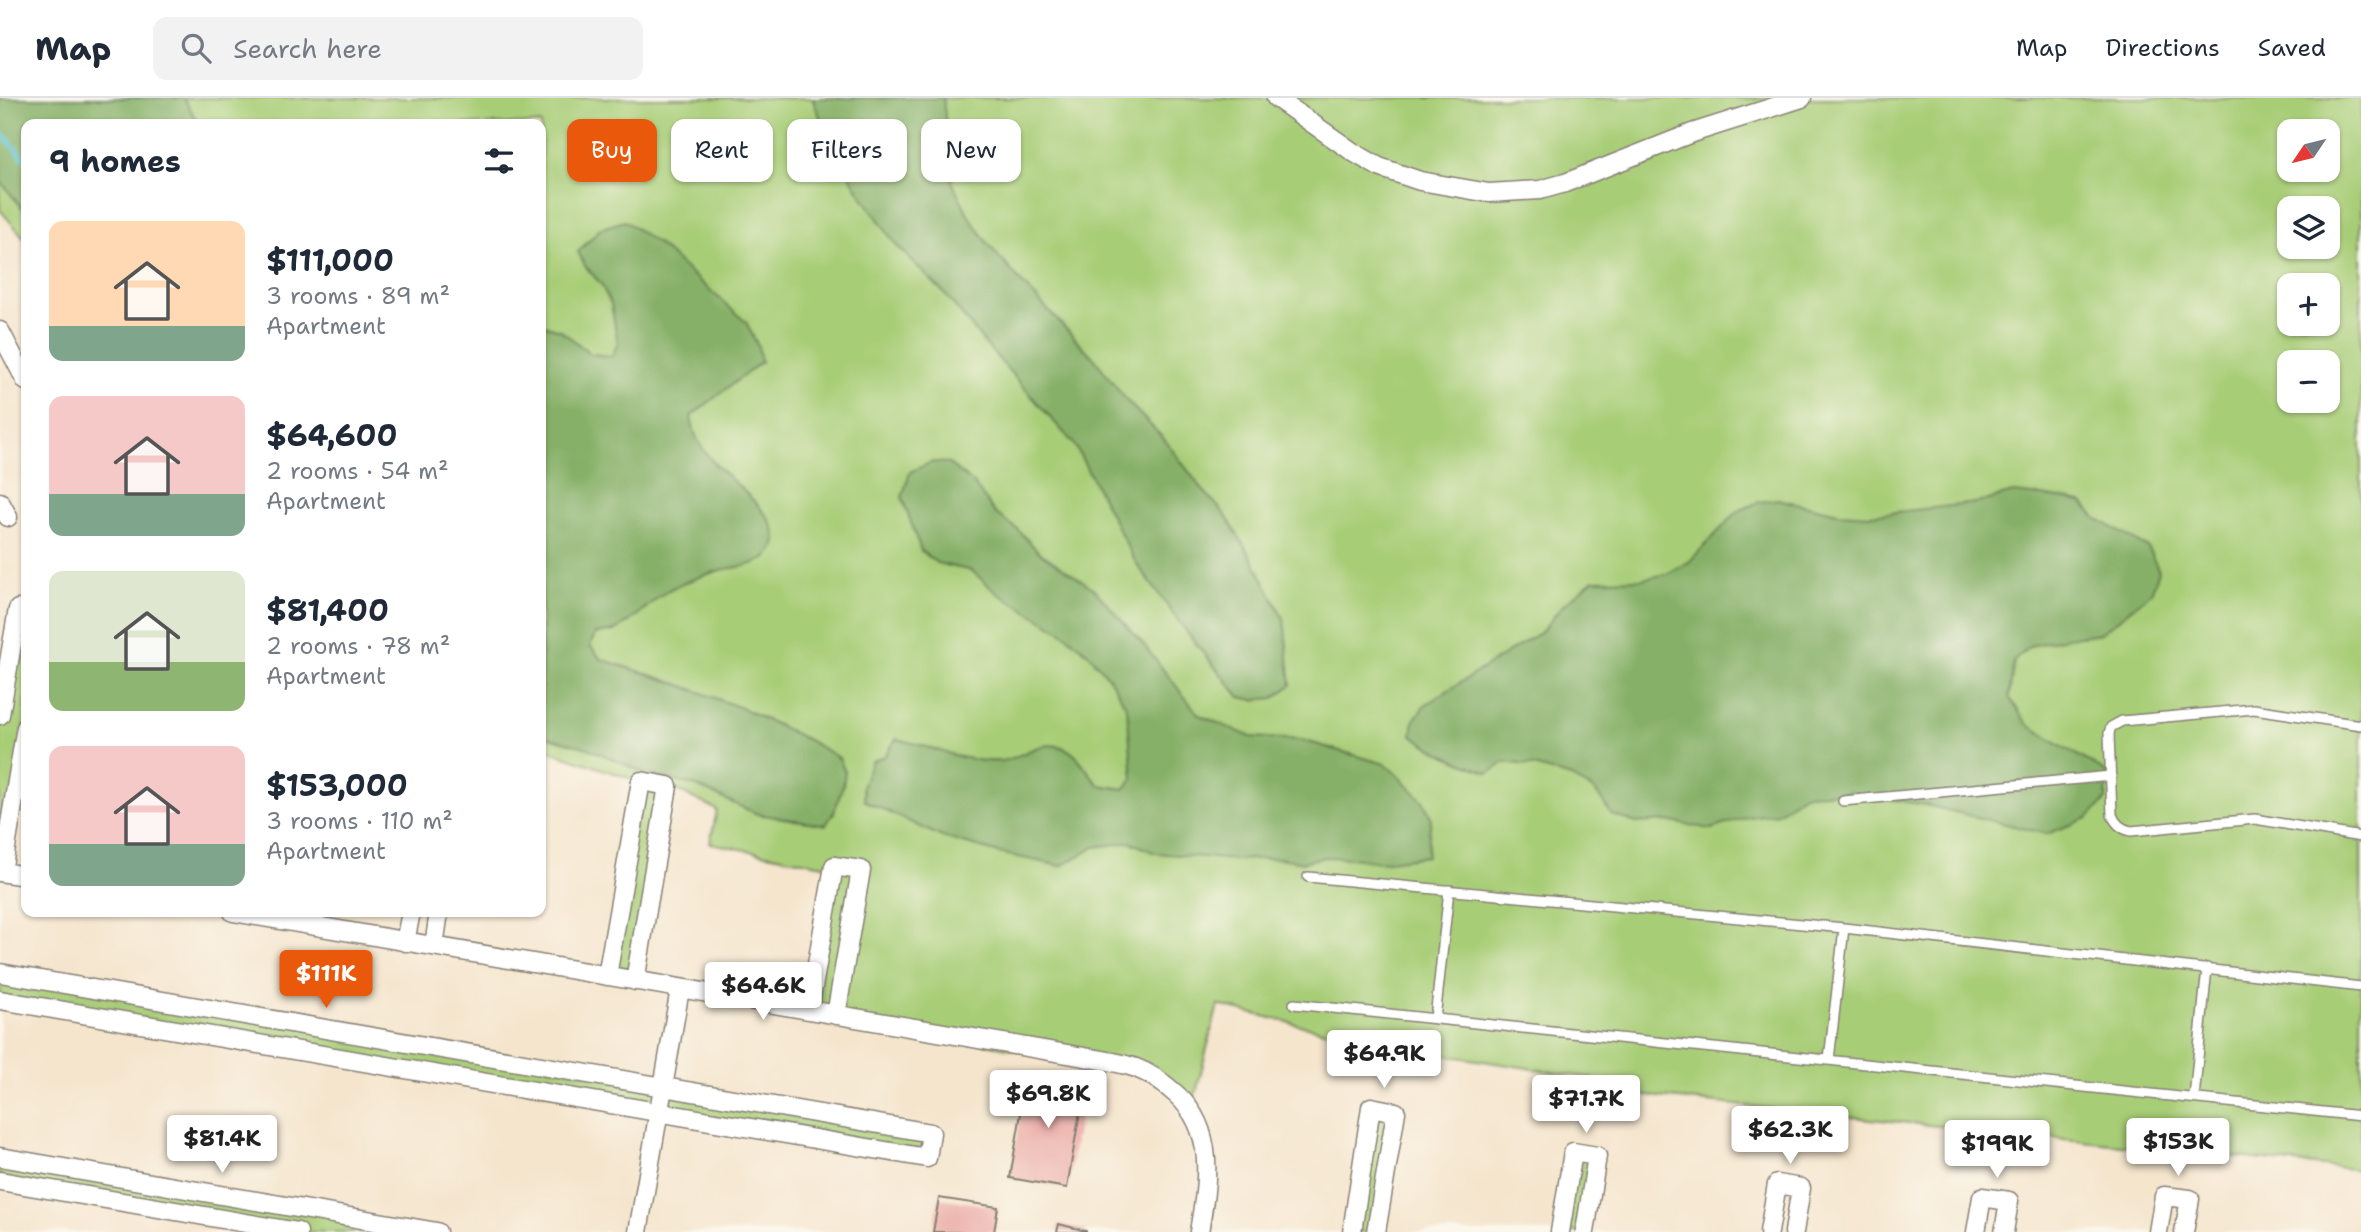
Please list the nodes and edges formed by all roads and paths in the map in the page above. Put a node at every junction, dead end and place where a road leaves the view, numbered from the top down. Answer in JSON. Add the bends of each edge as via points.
{"nodes":[{"id":1,"x":1276,"y":98,"type":"edge"},
{"id":2,"x":1802,"y":98,"type":"edge"},
{"id":3,"x":0,"y":331,"type":"edge"},
{"id":4,"x":21,"y":371,"type":"edge"},
{"id":5,"x":21,"y":610,"type":"edge"},
{"id":6,"x":0,"y":715,"type":"edge"},
{"id":7,"x":2361,"y":726,"type":"edge"},
{"id":8,"x":21,"y":756,"type":"edge"},
{"id":9,"x":2111,"y":776,"type":"junction"},
{"id":10,"x":1843,"y":800,"type":"dead end"},
{"id":11,"x":2361,"y":837,"type":"edge"},
{"id":12,"x":1,"y":872,"type":"edge"},
{"id":13,"x":21,"y":875,"type":"edge"},
{"id":14,"x":1308,"y":877,"type":"dead end"},
{"id":15,"x":1449,"y":890,"type":"junction"},
{"id":16,"x":262,"y":917,"type":"edge"},
{"id":17,"x":410,"y":917,"type":"edge"},
{"id":18,"x":438,"y":917,"type":"edge"},
{"id":19,"x":1844,"y":928,"type":"junction"},
{"id":20,"x":405,"y":942,"type":"junction"},
{"id":21,"x":434,"y":946,"type":"junction"},
{"id":22,"x":2207,"y":968,"type":"junction"},
{"id":23,"x":0,"y":973,"type":"edge"},
{"id":24,"x":607,"y":976,"type":"junction"},
{"id":25,"x":635,"y":981,"type":"junction"},
{"id":26,"x":2361,"y":987,"type":"edge"},
{"id":27,"x":680,"y":989,"type":"junction"},
{"id":28,"x":0,"y":1000,"type":"edge"},
{"id":29,"x":1294,"y":1004,"type":"dead end"},
{"id":30,"x":201,"y":1007,"type":"junction"},
{"id":31,"x":809,"y":1010,"type":"junction"},
{"id":32,"x":836,"y":1015,"type":"junction"},
{"id":33,"x":1435,"y":1019,"type":"junction"},
{"id":34,"x":197,"y":1033,"type":"junction"},
{"id":35,"x":1829,"y":1060,"type":"junction"},
{"id":36,"x":663,"y":1087,"type":"junction"},
{"id":37,"x":2194,"y":1098,"type":"junction"},
{"id":38,"x":659,"y":1112,"type":"junction"},
{"id":39,"x":2361,"y":1116,"type":"edge"},
{"id":40,"x":0,"y":1157,"type":"edge"},
{"id":41,"x":0,"y":1181,"type":"edge"},
{"id":42,"x":173,"y":1186,"type":"junction"},
{"id":43,"x":169,"y":1210,"type":"junction"},
{"id":44,"x":298,"y":1232,"type":"edge"},
{"id":45,"x":437,"y":1232,"type":"edge"},
{"id":46,"x":638,"y":1232,"type":"edge"},
{"id":47,"x":1199,"y":1232,"type":"edge"},
{"id":48,"x":1352,"y":1232,"type":"edge"},
{"id":49,"x":1376,"y":1232,"type":"edge"},
{"id":50,"x":1560,"y":1232,"type":"edge"},
{"id":51,"x":1585,"y":1232,"type":"edge"},
{"id":52,"x":1769,"y":1232,"type":"edge"},
{"id":53,"x":1794,"y":1232,"type":"edge"},
{"id":54,"x":1976,"y":1232,"type":"edge"},
{"id":55,"x":2004,"y":1232,"type":"edge"},
{"id":56,"x":2158,"y":1232,"type":"edge"},
{"id":57,"x":2184,"y":1232,"type":"edge"}],
"edges":[{"from":1,"to":2,"type":"street","via":[[1379,167],[1420,181],[1489,193],[1540,190],[1565,183],[1692,133]]},
{"from":3,"to":4,"type":"street"},
{"from":5,"to":6,"type":"street"},
{"from":7,"to":9,"type":"lane","via":[[2254,709],[2122,721],[2109,733]]},
{"from":8,"to":12,"type":"street"},
{"from":9,"to":10,"type":"lane"},
{"from":9,"to":11,"type":"lane","via":[[2112,815],[2124,830],[2255,819]]},
{"from":12,"to":13,"type":"street"},
{"from":14,"to":15,"type":"lane"},
{"from":15,"to":19,"type":"lane"},
{"from":15,"to":33,"type":"lane"},
{"from":16,"to":20,"type":"street"},
{"from":17,"to":20,"type":"street"},
{"from":18,"to":21,"type":"street"},
{"from":19,"to":22,"type":"lane"},
{"from":19,"to":35,"type":"lane"},
{"from":20,"to":21,"type":"street"},
{"from":21,"to":24,"type":"street"},
{"from":22,"to":26,"type":"lane"},
{"from":22,"to":37,"type":"lane"},
{"from":23,"to":30,"type":"street"},
{"from":24,"to":25,"type":"street"},
{"from":24,"to":25,"type":"street","via":[[641,781],[668,786]]},
{"from":25,"to":27,"type":"street"},
{"from":27,"to":31,"type":"street"},
{"from":27,"to":36,"type":"street"},
{"from":28,"to":34,"type":"street"},
{"from":29,"to":33,"type":"lane"},
{"from":30,"to":34,"type":"street"},
{"from":30,"to":36,"type":"street"},
{"from":31,"to":32,"type":"street"},
{"from":31,"to":32,"type":"street","via":[[834,866],[861,870]]},
{"from":32,"to":47,"type":"street","via":[[1121,1064],[1153,1076],[1181,1099],[1205,1142],[1206,1180]]},
{"from":33,"to":35,"type":"lane"},
{"from":34,"to":38,"type":"street"},
{"from":35,"to":37,"type":"lane"},
{"from":36,"to":38,"type":"street"},
{"from":36,"to":38,"type":"street","via":[[931,1133],[927,1158]]},
{"from":37,"to":39,"type":"lane"},
{"from":38,"to":46,"type":"street"},
{"from":40,"to":42,"type":"street"},
{"from":41,"to":43,"type":"street"},
{"from":42,"to":43,"type":"street"},
{"from":42,"to":45,"type":"street"},
{"from":43,"to":44,"type":"street"},
{"from":48,"to":49,"type":"street","via":[[1371,1107],[1396,1112]]},
{"from":50,"to":51,"type":"street","via":[[1573,1152],[1597,1156]]},
{"from":52,"to":53,"type":"street","via":[[1777,1184],[1801,1188]]},
{"from":54,"to":55,"type":"street","via":[[1982,1197],[2009,1201]]},
{"from":56,"to":57,"type":"street","via":[[2164,1196],[2190,1199]]}]}
